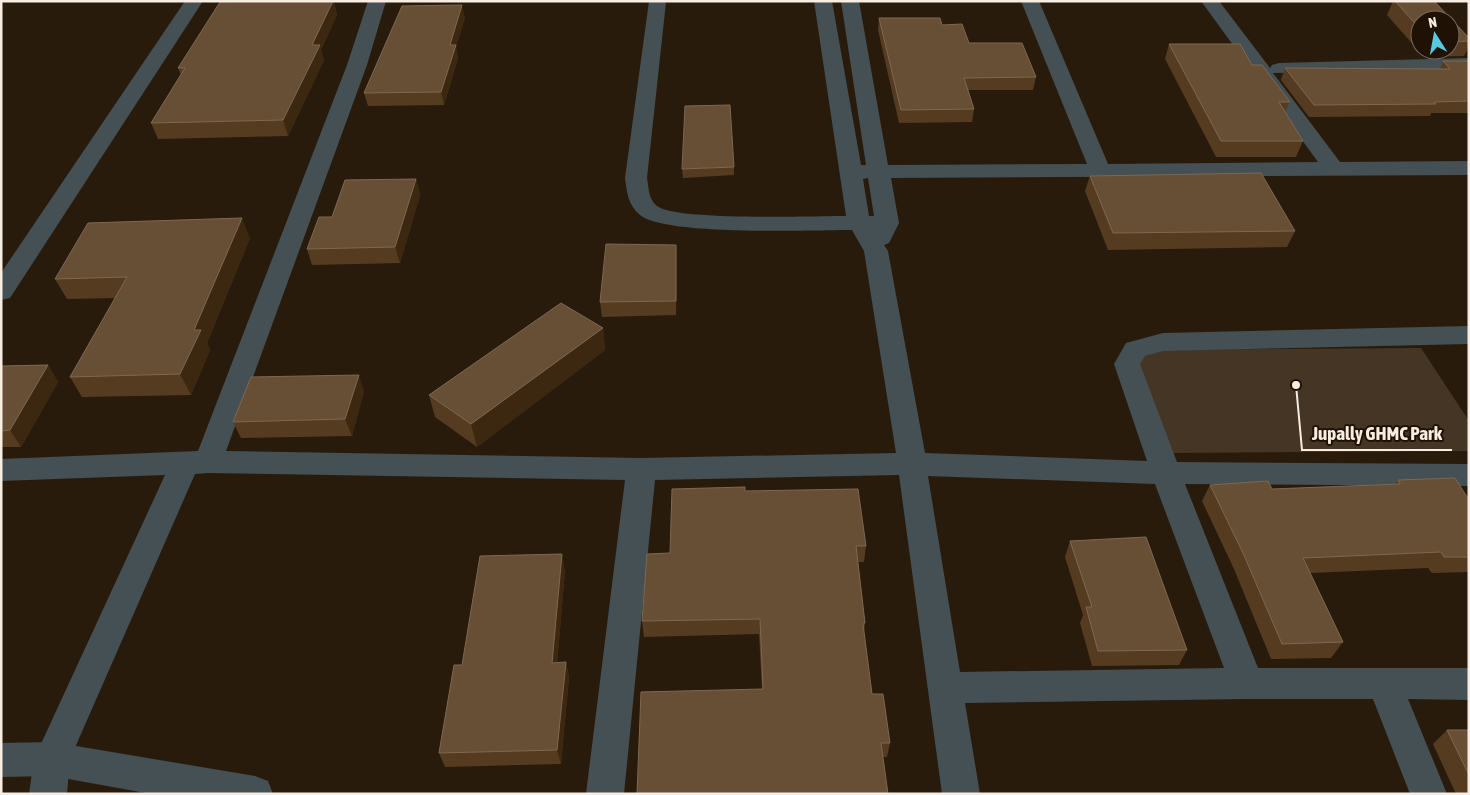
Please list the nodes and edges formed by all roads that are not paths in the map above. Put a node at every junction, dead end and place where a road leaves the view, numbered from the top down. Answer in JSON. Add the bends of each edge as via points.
{"nodes":[{"id":1,"x":194,"y":1,"type":"edge"},
{"id":2,"x":377,"y":1,"type":"edge"},
{"id":3,"x":823,"y":1,"type":"edge"},
{"id":4,"x":850,"y":1,"type":"edge"},
{"id":5,"x":1030,"y":1,"type":"edge"},
{"id":6,"x":1210,"y":1,"type":"edge"},
{"id":7,"x":657,"y":2,"type":"edge"},
{"id":8,"x":1469,"y":64,"type":"edge"},
{"id":9,"x":1262,"y":70,"type":"junction"},
{"id":10,"x":1333,"y":168,"type":"junction"},
{"id":11,"x":1100,"y":170,"type":"junction"},
{"id":12,"x":849,"y":172,"type":"junction"},
{"id":13,"x":877,"y":172,"type":"junction"},
{"id":14,"x":1465,"y":173,"type":"edge"},
{"id":15,"x":859,"y":223,"type":"junction"},
{"id":16,"x":887,"y":223,"type":"junction"},
{"id":17,"x":876,"y":251,"type":"junction"},
{"id":18,"x":1,"y":292,"type":"edge"},
{"id":19,"x":1469,"y":335,"type":"edge"},
{"id":20,"x":196,"y":462,"type":"junction"},
{"id":21,"x":912,"y":464,"type":"junction"},
{"id":22,"x":641,"y":469,"type":"junction"},
{"id":23,"x":1,"y":470,"type":"edge"},
{"id":24,"x":1166,"y":473,"type":"junction"},
{"id":25,"x":1469,"y":475,"type":"edge"},
{"id":26,"x":1247,"y":683,"type":"junction"},
{"id":27,"x":1385,"y":684,"type":"junction"},
{"id":28,"x":1469,"y":684,"type":"edge"},
{"id":29,"x":946,"y":688,"type":"junction"},
{"id":30,"x":1,"y":760,"type":"edge"},
{"id":31,"x":50,"y":776,"type":"edge"},
{"id":32,"x":255,"y":794,"type":"edge"},
{"id":33,"x":605,"y":794,"type":"edge"},
{"id":34,"x":961,"y":794,"type":"edge"},
{"id":35,"x":1429,"y":794,"type":"edge"}],
"edges":[{"from":1,"to":18,"type":"street"},
{"from":2,"to":20,"type":"street","via":[[357,65]]},
{"from":3,"to":12,"type":"street"},
{"from":4,"to":13,"type":"street"},
{"from":5,"to":11,"type":"street"},
{"from":6,"to":9,"type":"street"},
{"from":7,"to":15,"type":"street","via":[[636,178],[640,202],[650,212],[670,218],[723,223]]},
{"from":8,"to":9,"type":"street"},
{"from":9,"to":10,"type":"street"},
{"from":10,"to":11,"type":"street"},
{"from":10,"to":14,"type":"street"},
{"from":11,"to":13,"type":"street"},
{"from":12,"to":13,"type":"street"},
{"from":12,"to":15,"type":"street"},
{"from":13,"to":16,"type":"street"},
{"from":15,"to":16,"type":"street"},
{"from":15,"to":17,"type":"street"},
{"from":16,"to":17,"type":"street"},
{"from":17,"to":21,"type":"street"},
{"from":19,"to":24,"type":"street","via":[[1163,342],[1135,348],[1127,364]]},
{"from":20,"to":22,"type":"street"},
{"from":20,"to":23,"type":"street"},
{"from":20,"to":31,"type":"street"},
{"from":21,"to":22,"type":"street"},
{"from":21,"to":24,"type":"street"},
{"from":21,"to":29,"type":"street"},
{"from":22,"to":33,"type":"street"},
{"from":24,"to":25,"type":"street"},
{"from":24,"to":26,"type":"street"},
{"from":26,"to":27,"type":"street"},
{"from":26,"to":29,"type":"street"},
{"from":27,"to":28,"type":"street"},
{"from":27,"to":35,"type":"street"},
{"from":29,"to":34,"type":"street"},
{"from":30,"to":31,"type":"street"},
{"from":31,"to":32,"type":"street"}]}
